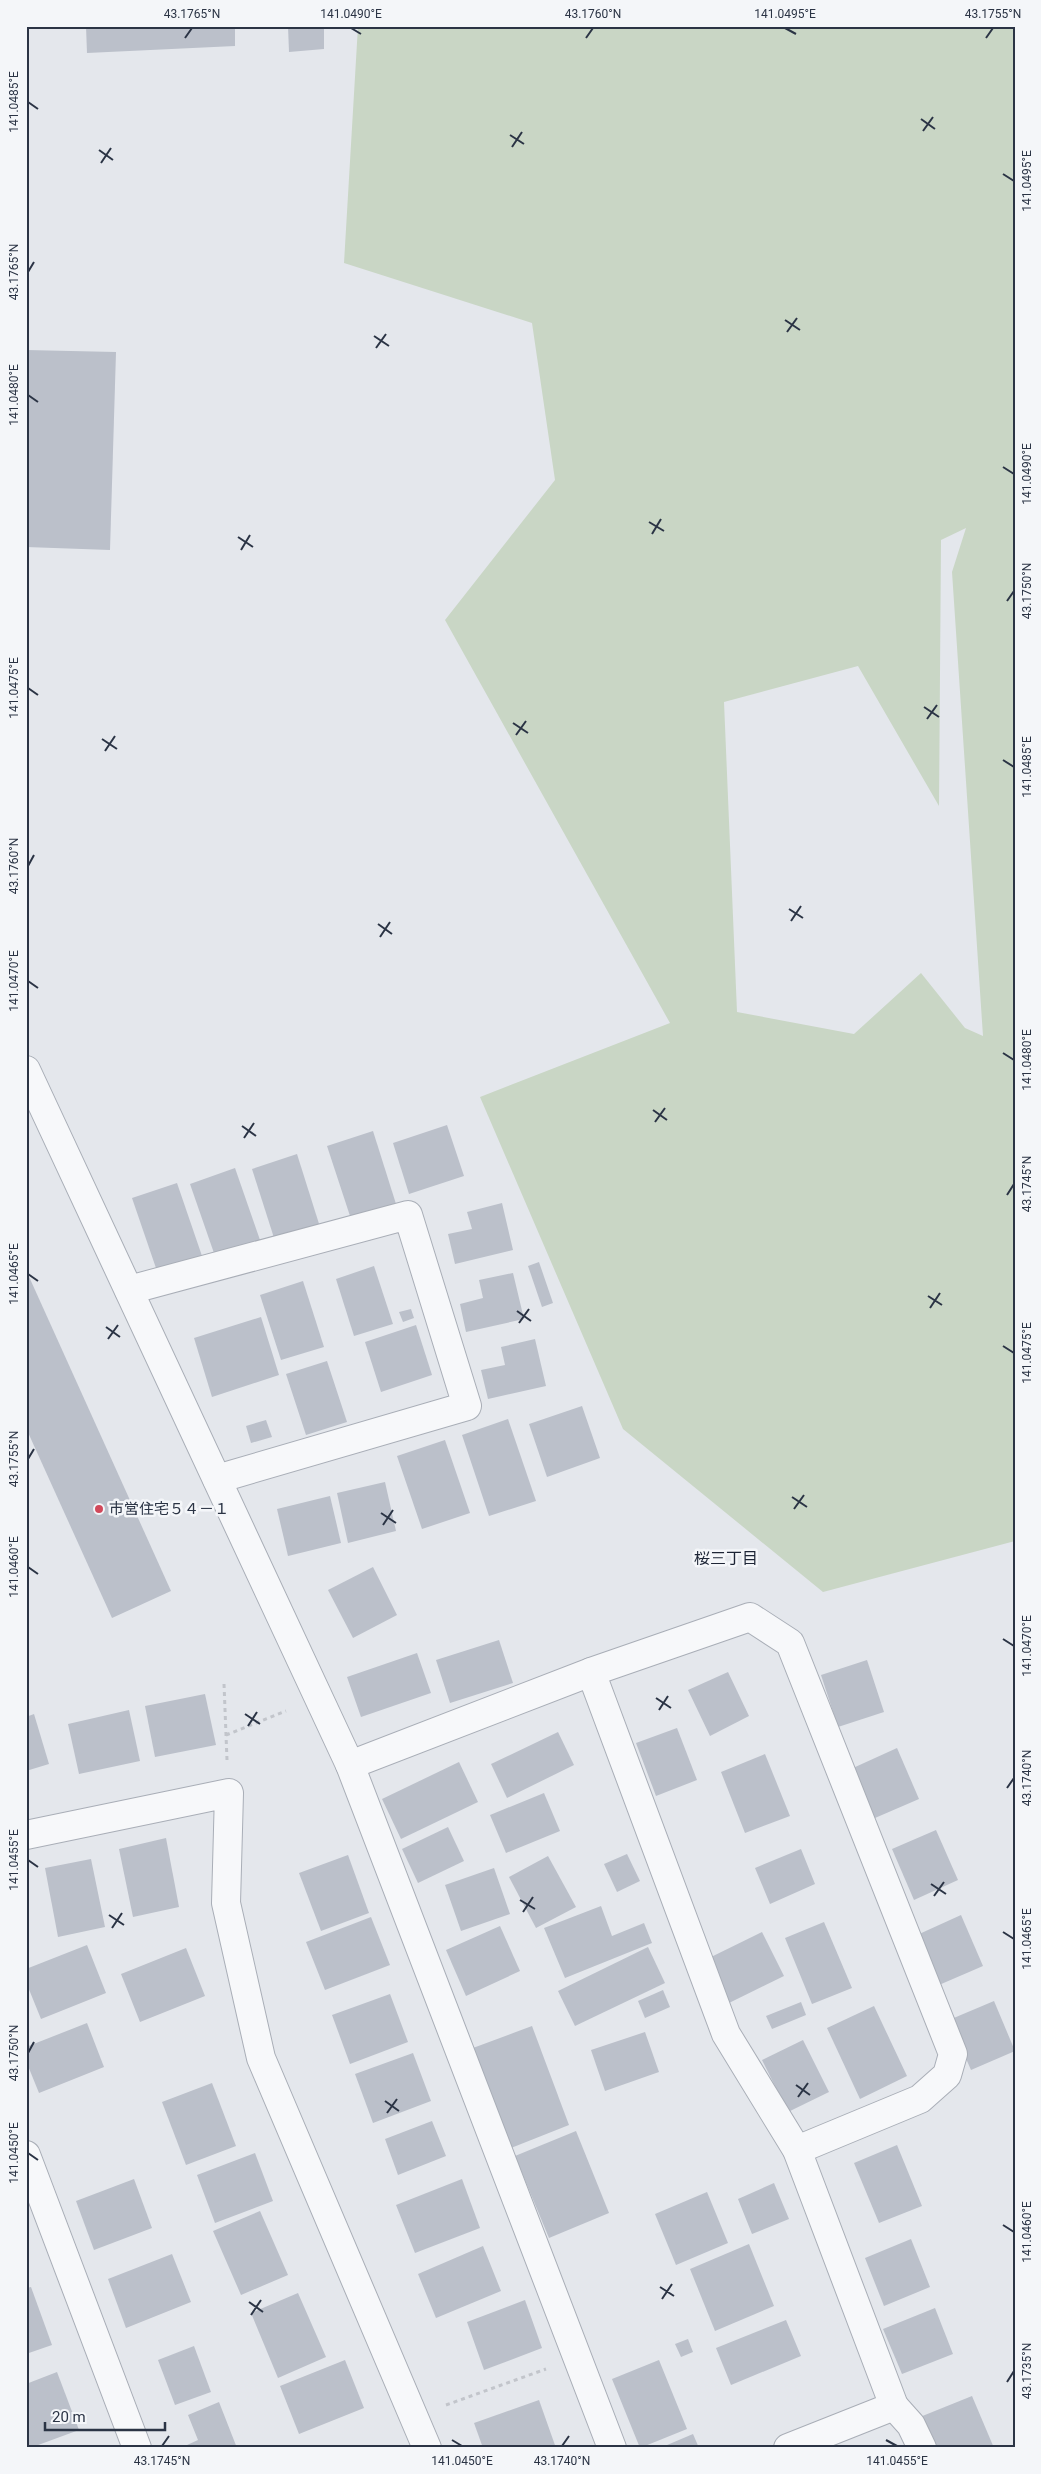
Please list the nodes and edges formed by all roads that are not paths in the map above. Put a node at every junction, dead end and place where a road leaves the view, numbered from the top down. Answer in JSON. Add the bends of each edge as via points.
{"nodes":[{"id":1,"x":26,"y":1070,"type":"edge"},
{"id":2,"x":129,"y":1290,"type":"junction"},
{"id":3,"x":217,"y":1480,"type":"junction"},
{"id":4,"x":591,"y":1672,"type":"junction"},
{"id":5,"x":350,"y":1765,"type":"junction"},
{"id":6,"x":26,"y":1835,"type":"edge"},
{"id":7,"x":797,"y":2150,"type":"junction"},
{"id":8,"x":26,"y":2155,"type":"edge"},
{"id":9,"x":894,"y":2406,"type":"junction"},
{"id":10,"x":137,"y":2448,"type":"edge"},
{"id":11,"x":427,"y":2448,"type":"edge"},
{"id":12,"x":612,"y":2448,"type":"edge"},
{"id":13,"x":788,"y":2448,"type":"edge"},
{"id":14,"x":922,"y":2448,"type":"edge"}],
"edges":[{"from":1,"to":2,"type":"street"},
{"from":2,"to":3,"type":"street"},
{"from":2,"to":3,"type":"street","via":[[408,1215],[467,1406]]},
{"from":3,"to":5,"type":"street"},
{"from":4,"to":5,"type":"street"},
{"from":4,"to":7,"type":"street","via":[[726,2034]]},
{"from":4,"to":7,"type":"street","via":[[750,1618],[790,1643],[953,2054],[947,2075],[920,2099]]},
{"from":5,"to":12,"type":"street"},
{"from":6,"to":11,"type":"street","via":[[229,1793],[226,1903],[260,2058]]},
{"from":7,"to":9,"type":"street"},
{"from":8,"to":10,"type":"street"},
{"from":9,"to":13,"type":"street"},
{"from":9,"to":14,"type":"street","via":[[911,2425]]}]}
